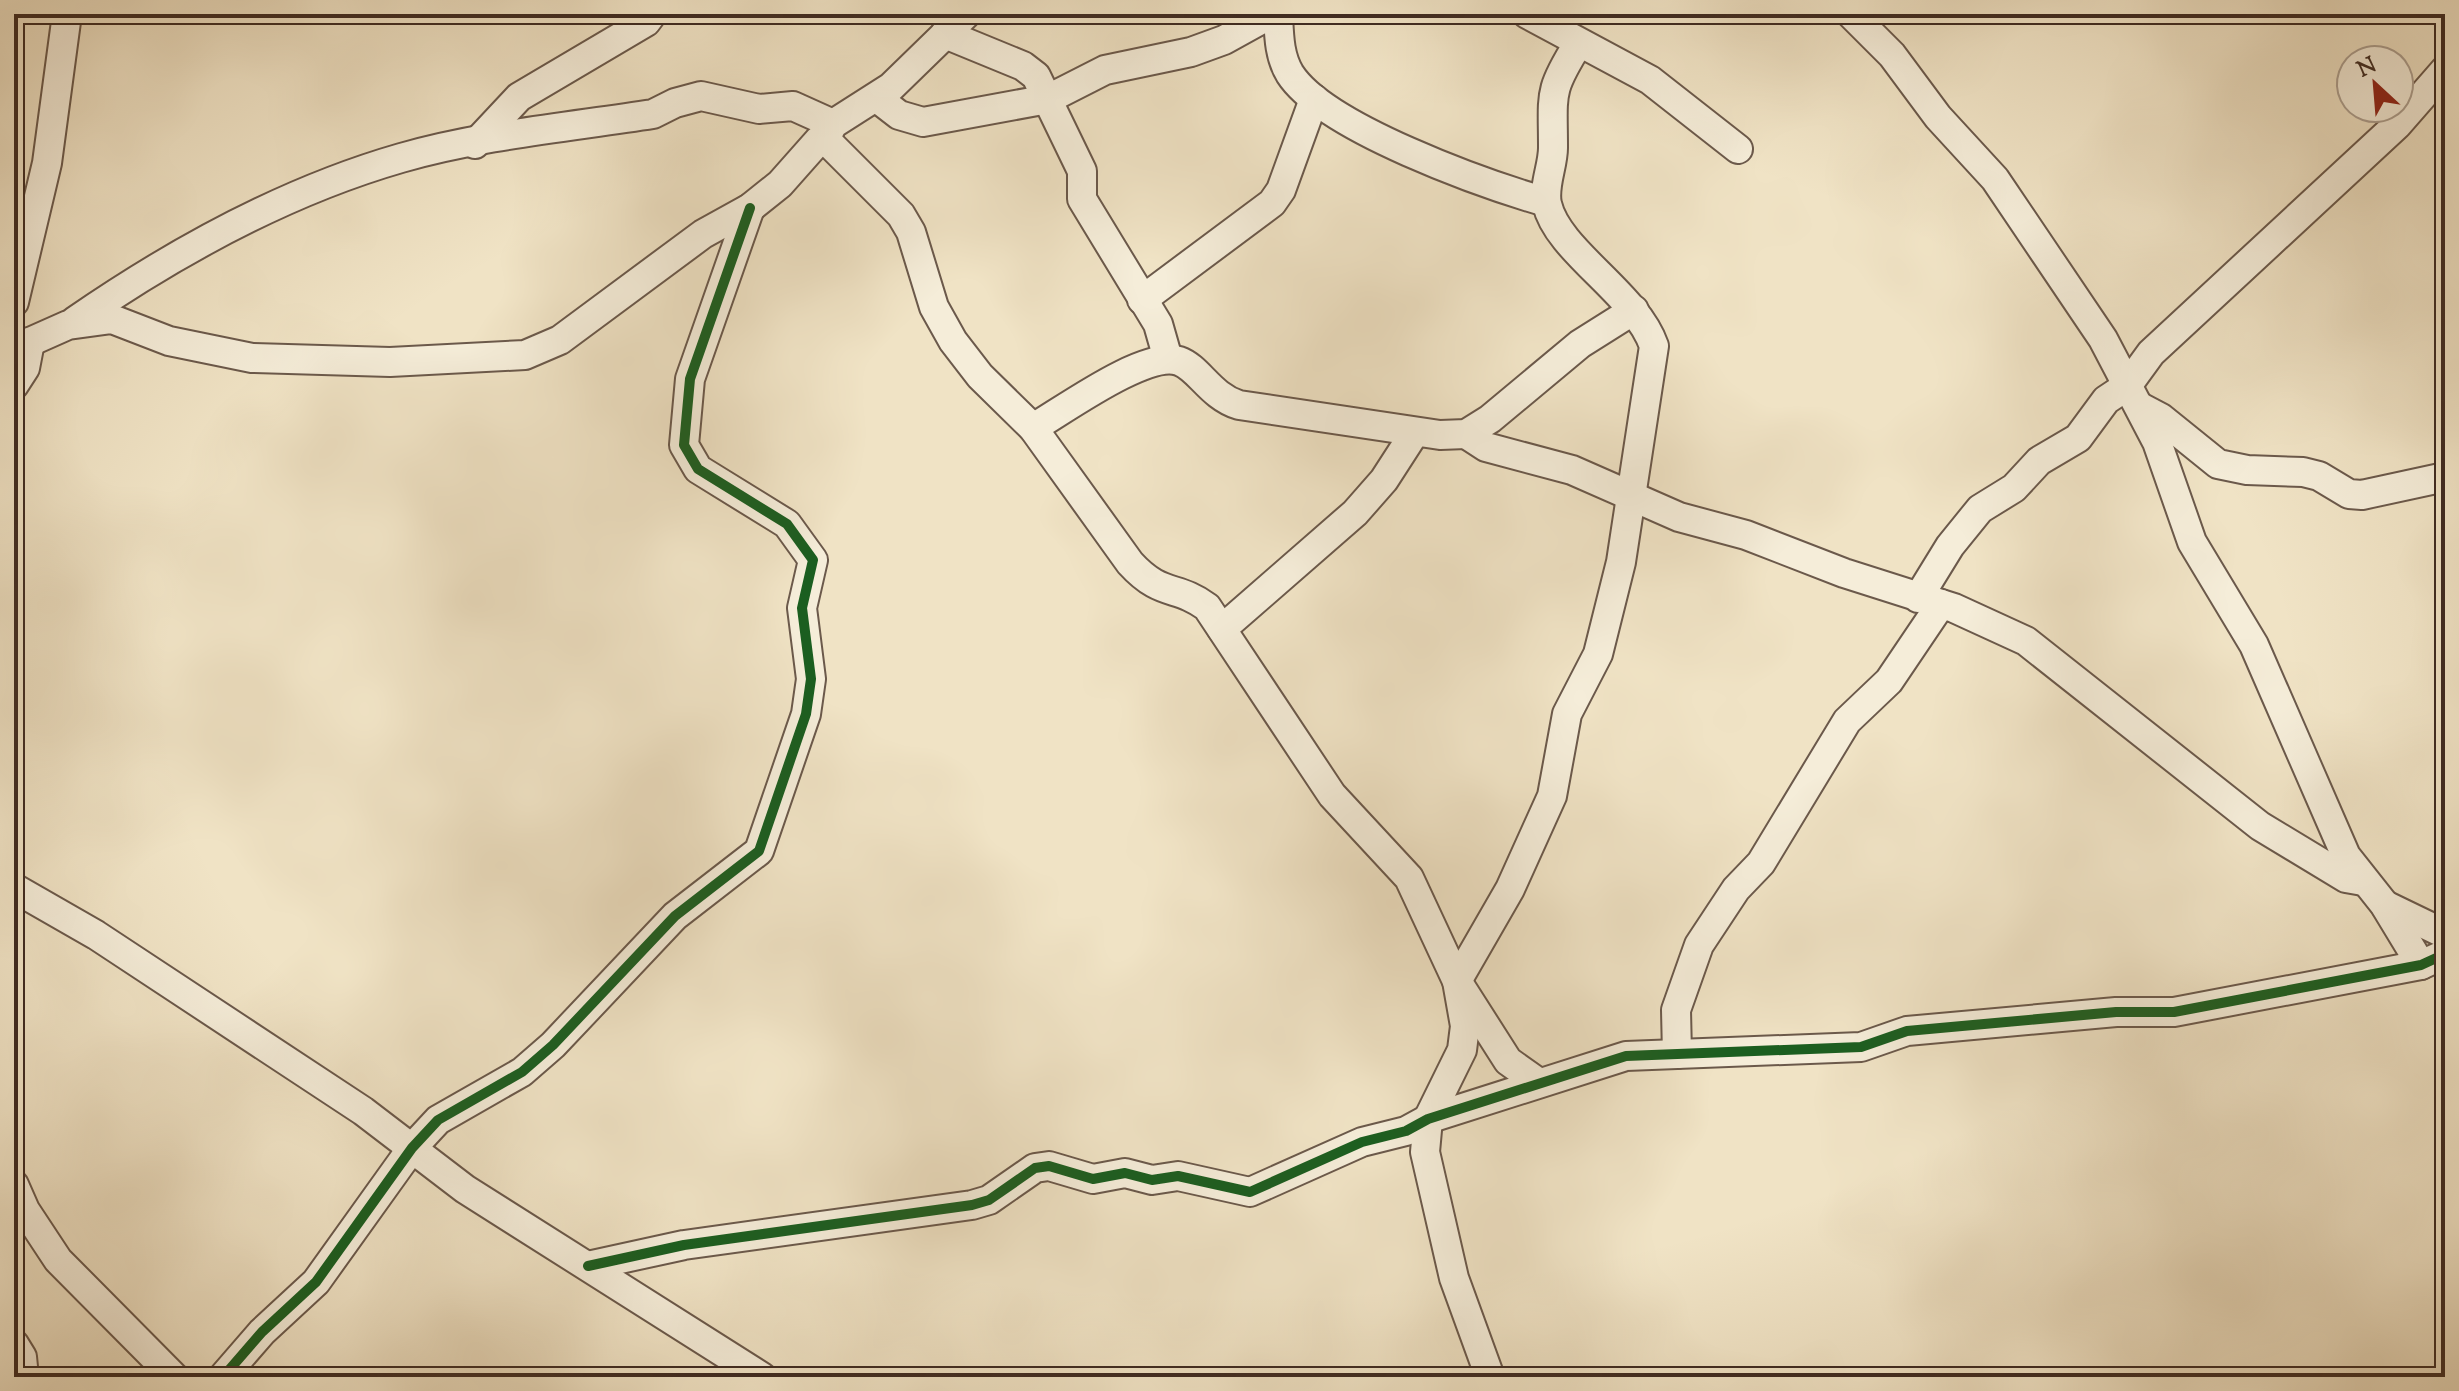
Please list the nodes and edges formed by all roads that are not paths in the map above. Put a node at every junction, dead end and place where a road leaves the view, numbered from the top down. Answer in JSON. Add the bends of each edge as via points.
{"nodes":[{"id":1,"x":67,"y":14,"type":"edge"},
{"id":2,"x":652,"y":14,"type":"edge"},
{"id":3,"x":966,"y":14,"type":"edge"},
{"id":4,"x":1271,"y":14,"type":"edge"},
{"id":5,"x":1278,"y":14,"type":"edge"},
{"id":6,"x":1527,"y":14,"type":"edge"},
{"id":7,"x":1851,"y":14,"type":"edge"},
{"id":8,"x":945,"y":34,"type":"junction"},
{"id":9,"x":1578,"y":44,"type":"junction"},
{"id":10,"x":2445,"y":70,"type":"edge"},
{"id":11,"x":877,"y":98,"type":"junction"},
{"id":12,"x":1048,"y":99,"type":"junction"},
{"id":13,"x":1314,"y":99,"type":"junction"},
{"id":14,"x":829,"y":132,"type":"junction"},
{"id":15,"x":475,"y":144,"type":"junction"},
{"id":16,"x":1738,"y":149,"type":"dead end"},
{"id":17,"x":1546,"y":202,"type":"junction"},
{"id":18,"x":750,"y":208,"type":"junction"},
{"id":19,"x":1142,"y":300,"type":"junction"},
{"id":20,"x":14,"y":302,"type":"edge"},
{"id":21,"x":1634,"y":310,"type":"junction"},
{"id":22,"x":68,"y":325,"type":"junction"},
{"id":23,"x":22,"y":346,"type":"edge"},
{"id":24,"x":1168,"y":359,"type":"junction"},
{"id":25,"x":14,"y":385,"type":"edge"},
{"id":26,"x":2134,"y":397,"type":"junction"},
{"id":27,"x":1033,"y":428,"type":"junction"},
{"id":28,"x":1415,"y":432,"type":"junction"},
{"id":29,"x":1466,"y":434,"type":"junction"},
{"id":30,"x":2445,"y":477,"type":"edge"},
{"id":31,"x":1631,"y":496,"type":"junction"},
{"id":32,"x":1930,"y":601,"type":"junction"},
{"id":33,"x":1222,"y":629,"type":"junction"},
{"id":34,"x":2363,"y":881,"type":"junction"},
{"id":35,"x":14,"y":888,"type":"edge"},
{"id":36,"x":2384,"y":904,"type":"junction"},
{"id":37,"x":2445,"y":934,"type":"edge"},
{"id":38,"x":2433,"y":960,"type":"edge"},
{"id":39,"x":1457,"y":981,"type":"junction"},
{"id":40,"x":1677,"y":1054,"type":"junction"},
{"id":41,"x":1539,"y":1083,"type":"junction"},
{"id":42,"x":1428,"y":1119,"type":"junction"},
{"id":43,"x":412,"y":1148,"type":"junction"},
{"id":44,"x":17,"y":1199,"type":"edge"},
{"id":45,"x":588,"y":1266,"type":"junction"},
{"id":46,"x":14,"y":1344,"type":"edge"},
{"id":47,"x":748,"y":1373,"type":"edge"},
{"id":48,"x":24,"y":1377,"type":"edge"},
{"id":49,"x":174,"y":1377,"type":"edge"},
{"id":50,"x":223,"y":1377,"type":"edge"},
{"id":51,"x":1490,"y":1377,"type":"edge"}],
"edges":[{"from":1,"to":20,"type":"street","via":[[47,163]]},
{"from":2,"to":15,"type":"street","via":[[519,97]]},
{"from":3,"to":8,"type":"street"},
{"from":4,"to":12,"type":"street","via":[[1224,40],[1105,70]]},
{"from":5,"to":13,"type":"street","via":[[1281,51],[1290,74]]},
{"from":6,"to":9,"type":"street"},
{"from":7,"to":26,"type":"street","via":[[1892,55],[2013,203],[2103,339]]},
{"from":8,"to":11,"type":"street"},
{"from":8,"to":12,"type":"street","via":[[1023,66],[1036,76]]},
{"from":9,"to":16,"type":"street","via":[[1650,80]]},
{"from":9,"to":17,"type":"street","via":[[1552,89],[1553,153]]},
{"from":10,"to":26,"type":"street","via":[[2397,125],[2151,353]]},
{"from":11,"to":12,"type":"street","via":[[899,115],[923,122]]},
{"from":11,"to":14,"type":"street"},
{"from":12,"to":19,"type":"street","via":[[1082,171],[1082,199]]},
{"from":13,"to":17,"type":"street","via":[[1392,144],[1485,184]]},
{"from":13,"to":19,"type":"street","via":[[1272,203]]},
{"from":14,"to":15,"type":"street","via":[[793,106],[759,109],[701,96],[653,114]]},
{"from":14,"to":18,"type":"street"},
{"from":14,"to":27,"type":"street","via":[[901,215],[934,307],[953,341]]},
{"from":15,"to":22,"type":"street","via":[[403,158],[332,181],[151,268]]},
{"from":17,"to":21,"type":"street","via":[[1569,240]]},
{"from":18,"to":22,"type":"street","via":[[703,234],[560,340],[525,355],[390,362],[252,358],[169,341],[112,319]]},
{"from":18,"to":43,"type":"street","via":[[690,379],[684,445],[698,469],[787,524],[813,560],[802,608],[811,679],[806,714],[759,851],[675,916],[522,1072],[438,1120]]},
{"from":19,"to":24,"type":"street","via":[[1158,324]]},
{"from":21,"to":29,"type":"street","via":[[1580,344]]},
{"from":21,"to":31,"type":"street","via":[[1654,346]]},
{"from":22,"to":23,"type":"street"},
{"from":23,"to":25,"type":"street","via":[[25,368]]},
{"from":24,"to":27,"type":"street","via":[[1136,369]]},
{"from":24,"to":28,"type":"street","via":[[1182,362],[1222,399],[1239,405]]},
{"from":26,"to":30,"type":"street","via":[[2218,464],[2303,472],[2362,495]]},
{"from":26,"to":32,"type":"street","via":[[2106,400],[2078,438],[2039,461],[2014,488],[1980,509],[1950,546]]},
{"from":26,"to":34,"type":"street","via":[[2192,542],[2254,645],[2346,856]]},
{"from":27,"to":33,"type":"street","via":[[1147,582],[1193,597]]},
{"from":28,"to":29,"type":"street"},
{"from":28,"to":33,"type":"street","via":[[1355,513]]},
{"from":29,"to":31,"type":"street","via":[[1486,447],[1572,470]]},
{"from":31,"to":32,"type":"street"},
{"from":31,"to":39,"type":"street","via":[[1609,616],[1598,654],[1567,714],[1552,796],[1510,889]]},
{"from":32,"to":34,"type":"street","via":[[2026,641],[2260,826],[2346,878]]},
{"from":32,"to":40,"type":"street","via":[[1889,681],[1847,721],[1761,863],[1736,889],[1699,945],[1676,1010]]},
{"from":33,"to":39,"type":"street","via":[[1332,795],[1409,878]]},
{"from":34,"to":36,"type":"street"},
{"from":35,"to":43,"type":"street","via":[[96,935]]},
{"from":36,"to":37,"type":"street"},
{"from":36,"to":38,"type":"street"},
{"from":38,"to":40,"type":"street","via":[[2174,1012],[2116,1012],[1907,1031],[1861,1047]]},
{"from":39,"to":41,"type":"street","via":[[1508,1061]]},
{"from":39,"to":42,"type":"street","via":[[1465,1026],[1462,1050]]},
{"from":40,"to":41,"type":"street","via":[[1626,1056]]},
{"from":41,"to":42,"type":"street"},
{"from":42,"to":45,"type":"street","via":[[1250,1192],[1173,1175],[1152,1180],[1125,1173],[1093,1179],[1049,1166],[1035,1168],[989,1200],[972,1205],[684,1245]]},
{"from":42,"to":51,"type":"street","via":[[1429,1177],[1454,1278]]},
{"from":43,"to":45,"type":"street","via":[[465,1189]]},
{"from":43,"to":50,"type":"street","via":[[316,1282]]},
{"from":44,"to":49,"type":"street","via":[[58,1260]]},
{"from":45,"to":47,"type":"street"},
{"from":46,"to":48,"type":"street"}]}
